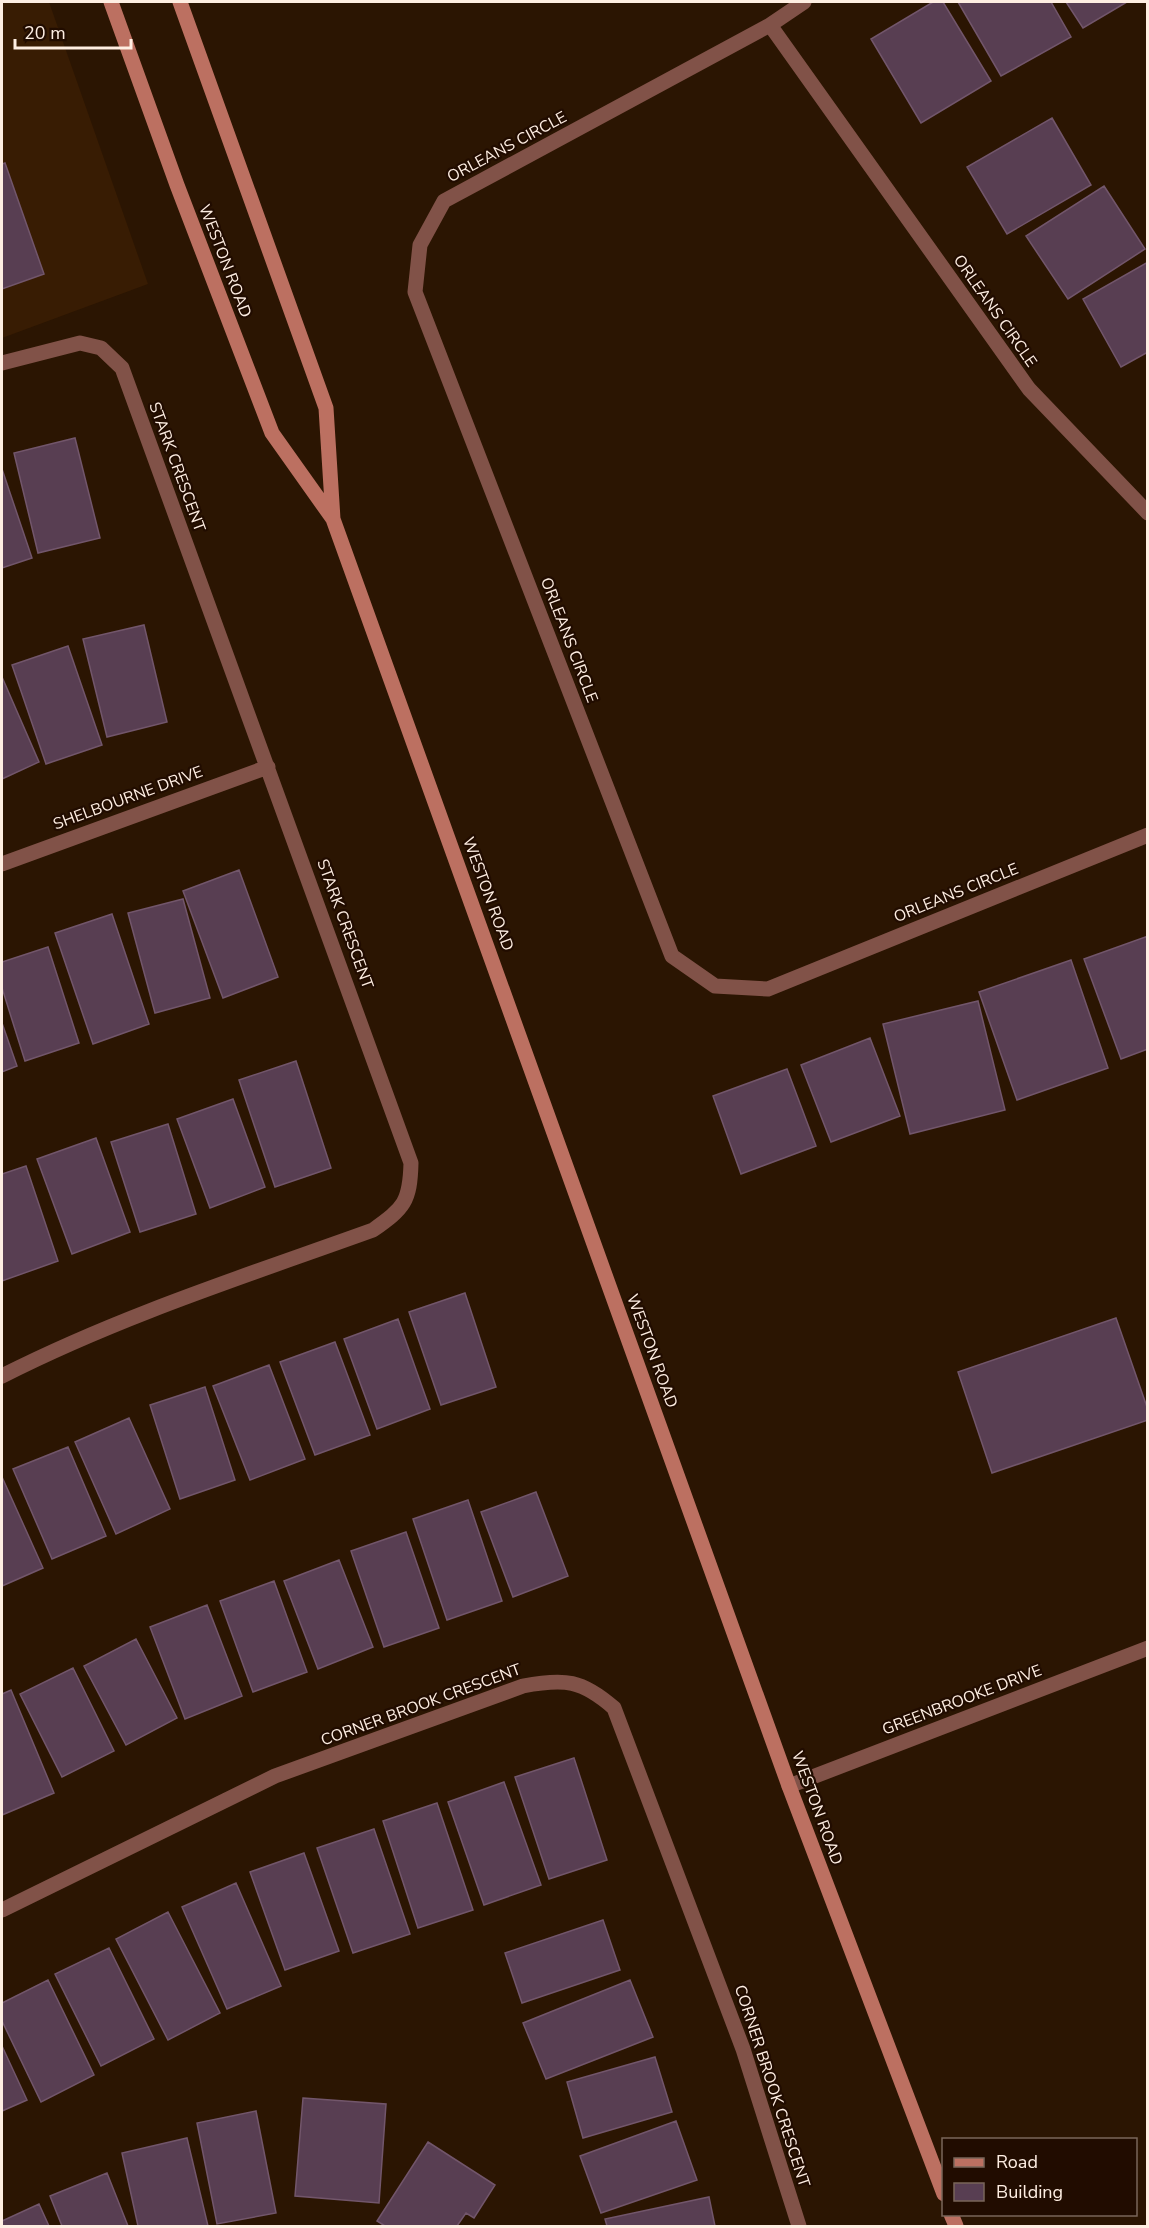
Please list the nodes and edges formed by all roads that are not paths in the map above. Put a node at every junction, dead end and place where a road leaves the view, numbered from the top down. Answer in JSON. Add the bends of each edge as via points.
{"nodes":[{"id":1,"x":111,"y":2,"type":"edge"},
{"id":2,"x":180,"y":2,"type":"edge"},
{"id":3,"x":804,"y":2,"type":"edge"},
{"id":4,"x":770,"y":25,"type":"junction"},
{"id":5,"x":2,"y":363,"type":"edge"},
{"id":6,"x":1148,"y":513,"type":"edge"},
{"id":7,"x":333,"y":519,"type":"junction"},
{"id":8,"x":268,"y":767,"type":"junction"},
{"id":9,"x":1148,"y":835,"type":"edge"},
{"id":10,"x":2,"y":864,"type":"edge"},
{"id":11,"x":2,"y":1376,"type":"edge"},
{"id":12,"x":1148,"y":1648,"type":"edge"},
{"id":13,"x":789,"y":1786,"type":"junction"},
{"id":14,"x":2,"y":1910,"type":"edge"},
{"id":15,"x":942,"y":2189,"type":"edge"},
{"id":16,"x":799,"y":2226,"type":"edge"}],
"edges":[{"from":1,"to":7,"type":"main road","name":"WESTON ROAD","via":[[272,433]]},
{"from":2,"to":7,"type":"main road","name":"WESTON ROAD","via":[[326,408]]},
{"from":3,"to":4,"type":"street","name":"ORLEANS CIRCLE"},
{"from":4,"to":6,"type":"street","name":"ORLEANS CIRCLE","via":[[1029,389]]},
{"from":4,"to":9,"type":"street","name":"ORLEANS CIRCLE","via":[[444,201],[420,245],[415,292],[672,956],[716,986],[768,989]]},
{"from":5,"to":8,"type":"street","name":"STARK CRESCENT","via":[[80,343],[101,348],[122,368]]},
{"from":7,"to":13,"type":"main road","name":"WESTON ROAD"},
{"from":8,"to":10,"type":"street","name":"SHELBOURNE DRIVE"},
{"from":8,"to":11,"type":"street","name":"STARK CRESCENT","via":[[405,1140],[411,1163],[410,1191],[398,1212],[373,1230],[127,1319]]},
{"from":12,"to":13,"type":"street","name":"GREENBROOKE DRIVE"},
{"from":13,"to":15,"type":"main road","name":"WESTON ROAD"},
{"from":14,"to":16,"type":"street","name":"CORNER BROOK CRESCENT","via":[[275,1776],[523,1686],[572,1681],[595,1691],[614,1708],[743,2049]]}]}
